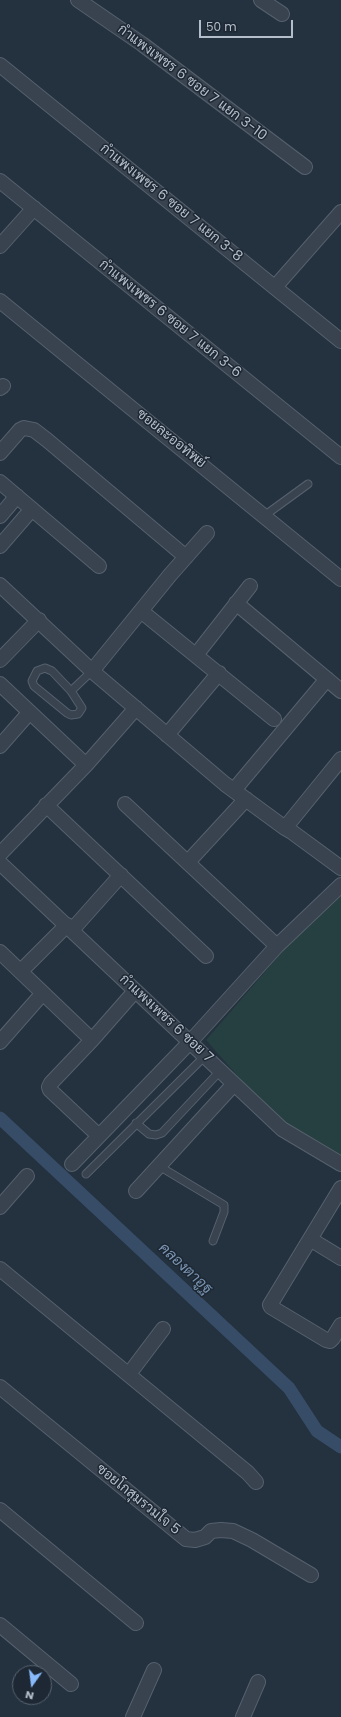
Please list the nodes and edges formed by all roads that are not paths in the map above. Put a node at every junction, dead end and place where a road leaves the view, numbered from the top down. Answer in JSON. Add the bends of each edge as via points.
{"nodes":[{"id":1,"x":78,"y":0,"type":"edge"},
{"id":2,"x":261,"y":0,"type":"edge"},
{"id":3,"x":282,"y":14,"type":"dead end"},
{"id":4,"x":0,"y":65,"type":"edge"},
{"id":5,"x":305,"y":167,"type":"dead end"},
{"id":6,"x":0,"y":181,"type":"edge"},
{"id":7,"x":34,"y":208,"type":"junction"},
{"id":8,"x":341,"y":212,"type":"edge"},
{"id":9,"x":0,"y":246,"type":"edge"},
{"id":10,"x":275,"y":287,"type":"junction"},
{"id":11,"x":0,"y":301,"type":"edge"},
{"id":12,"x":341,"y":340,"type":"edge"},
{"id":13,"x":0,"y":453,"type":"edge"},
{"id":14,"x":341,"y":457,"type":"edge"},
{"id":15,"x":0,"y":482,"type":"edge"},
{"id":16,"x":308,"y":484,"type":"dead end"},
{"id":17,"x":17,"y":496,"type":"junction"},
{"id":18,"x":32,"y":509,"type":"junction"},
{"id":19,"x":0,"y":516,"type":"edge"},
{"id":20,"x":264,"y":516,"type":"junction"},
{"id":21,"x":207,"y":534,"type":"dead end"},
{"id":22,"x":0,"y":546,"type":"edge"},
{"id":23,"x":186,"y":557,"type":"junction"},
{"id":24,"x":99,"y":566,"type":"dead end"},
{"id":25,"x":341,"y":579,"type":"edge"},
{"id":26,"x":0,"y":585,"type":"edge"},
{"id":27,"x":250,"y":586,"type":"dead end"},
{"id":28,"x":236,"y":603,"type":"junction"},
{"id":29,"x":142,"y":611,"type":"junction"},
{"id":30,"x":39,"y":620,"type":"junction"},
{"id":31,"x":196,"y":655,"type":"junction"},
{"id":32,"x":0,"y":660,"type":"edge"},
{"id":33,"x":92,"y":671,"type":"junction"},
{"id":34,"x":219,"y":674,"type":"junction"},
{"id":35,"x":327,"y":679,"type":"junction"},
{"id":36,"x":0,"y":684,"type":"edge"},
{"id":37,"x":71,"y":691,"type":"junction"},
{"id":38,"x":341,"y":691,"type":"edge"},
{"id":39,"x":136,"y":708,"type":"junction"},
{"id":40,"x":29,"y":713,"type":"junction"},
{"id":41,"x":274,"y":719,"type":"dead end"},
{"id":42,"x":167,"y":735,"type":"junction"},
{"id":43,"x":0,"y":746,"type":"edge"},
{"id":44,"x":339,"y":764,"type":"edge"},
{"id":45,"x":86,"y":765,"type":"junction"},
{"id":46,"x":234,"y":790,"type":"junction"},
{"id":47,"x":246,"y":799,"type":"junction"},
{"id":48,"x":126,"y":804,"type":"dead end"},
{"id":49,"x":46,"y":805,"type":"junction"},
{"id":50,"x":285,"y":828,"type":"junction"},
{"id":51,"x":0,"y":854,"type":"edge"},
{"id":52,"x":188,"y":862,"type":"junction"},
{"id":53,"x":0,"y":863,"type":"edge"},
{"id":54,"x":341,"y":868,"type":"edge"},
{"id":55,"x":121,"y":875,"type":"junction"},
{"id":56,"x":341,"y":885,"type":"edge"},
{"id":57,"x":69,"y":927,"type":"junction"},
{"id":58,"x":277,"y":946,"type":"junction"},
{"id":59,"x":0,"y":952,"type":"edge"},
{"id":60,"x":206,"y":956,"type":"dead end"},
{"id":61,"x":21,"y":971,"type":"junction"},
{"id":62,"x":135,"y":991,"type":"junction"},
{"id":63,"x":43,"y":993,"type":"junction"},
{"id":64,"x":92,"y":1040,"type":"junction"},
{"id":65,"x":0,"y":1042,"type":"edge"},
{"id":66,"x":190,"y":1042,"type":"junction"},
{"id":67,"x":205,"y":1056,"type":"junction"},
{"id":68,"x":220,"y":1071,"type":"junction"},
{"id":69,"x":234,"y":1084,"type":"junction"},
{"id":70,"x":136,"y":1123,"type":"junction"},
{"id":71,"x":99,"y":1136,"type":"junction"},
{"id":72,"x":72,"y":1164,"type":"dead end"},
{"id":73,"x":341,"y":1164,"type":"edge"},
{"id":74,"x":159,"y":1166,"type":"junction"},
{"id":75,"x":86,"y":1174,"type":"dead end"},
{"id":76,"x":27,"y":1176,"type":"dead end"},
{"id":77,"x":341,"y":1188,"type":"edge"},
{"id":78,"x":136,"y":1192,"type":"dead end"},
{"id":79,"x":0,"y":1207,"type":"edge"},
{"id":80,"x":310,"y":1239,"type":"junction"},
{"id":81,"x":213,"y":1241,"type":"dead end"},
{"id":82,"x":341,"y":1258,"type":"edge"},
{"id":83,"x":0,"y":1269,"type":"edge"},
{"id":84,"x":341,"y":1325,"type":"edge"},
{"id":85,"x":162,"y":1329,"type":"dead end"},
{"id":86,"x":129,"y":1374,"type":"junction"},
{"id":87,"x":0,"y":1388,"type":"edge"},
{"id":88,"x":256,"y":1482,"type":"dead end"},
{"id":89,"x":0,"y":1510,"type":"edge"},
{"id":90,"x":310,"y":1575,"type":"dead end"},
{"id":91,"x":136,"y":1623,"type":"dead end"},
{"id":92,"x":0,"y":1625,"type":"edge"},
{"id":93,"x":154,"y":1670,"type":"dead end"},
{"id":94,"x":258,"y":1682,"type":"dead end"},
{"id":95,"x":72,"y":1684,"type":"dead end"},
{"id":96,"x":133,"y":1717,"type":"edge"},
{"id":97,"x":243,"y":1717,"type":"edge"}],
"edges":[{"from":1,"to":5,"type":"street","name":"กำแพงเพชร 6 ซอย 7 แยก 3-10","via":[[142,44]]},
{"from":2,"to":3,"type":"street"},
{"from":4,"to":10,"type":"street","name":"กำแพงเพชร 6 ซอย 7 แยก 3-8"},
{"from":6,"to":7,"type":"street","name":"กำแพงเพชร 6 ซอย 7 แยก 3-6"},
{"from":7,"to":9,"type":"street"},
{"from":7,"to":14,"type":"street","name":"กำแพงเพชร 6 ซอย 7 แยก 3-6"},
{"from":8,"to":10,"type":"street"},
{"from":10,"to":12,"type":"street","name":"กำแพงเพชร 6 ซอย 7 แยก 3-8"},
{"from":11,"to":20,"type":"street","name":"ซอยละออทิพย์"},
{"from":13,"to":23,"type":"street","via":[[20,430],[34,430]]},
{"from":15,"to":17,"type":"street"},
{"from":16,"to":20,"type":"lane"},
{"from":17,"to":18,"type":"street"},
{"from":17,"to":19,"type":"street"},
{"from":18,"to":22,"type":"street"},
{"from":18,"to":24,"type":"street"},
{"from":20,"to":25,"type":"street","name":"ซอยละออทิพย์"},
{"from":21,"to":23,"type":"street"},
{"from":23,"to":29,"type":"street"},
{"from":26,"to":30,"type":"street"},
{"from":27,"to":28,"type":"street"},
{"from":28,"to":31,"type":"street"},
{"from":28,"to":35,"type":"street"},
{"from":29,"to":31,"type":"street"},
{"from":29,"to":33,"type":"street"},
{"from":30,"to":32,"type":"street"},
{"from":30,"to":33,"type":"street"},
{"from":31,"to":34,"type":"street"},
{"from":33,"to":37,"type":"lane"},
{"from":33,"to":39,"type":"street"},
{"from":34,"to":41,"type":"street"},
{"from":34,"to":42,"type":"street"},
{"from":35,"to":38,"type":"street"},
{"from":35,"to":46,"type":"street"},
{"from":36,"to":40,"type":"street"},
{"from":37,"to":37,"type":"lane","via":[[82,708],[78,714],[67,713],[34,686],[32,681],[37,671],[46,668]]},
{"from":39,"to":42,"type":"street"},
{"from":39,"to":45,"type":"street"},
{"from":40,"to":43,"type":"street"},
{"from":40,"to":45,"type":"street"},
{"from":42,"to":46,"type":"street"},
{"from":44,"to":50,"type":"street"},
{"from":45,"to":49,"type":"street"},
{"from":46,"to":47,"type":"street"},
{"from":47,"to":50,"type":"street"},
{"from":47,"to":52,"type":"street"},
{"from":48,"to":52,"type":"street"},
{"from":49,"to":51,"type":"street"},
{"from":49,"to":55,"type":"street"},
{"from":50,"to":54,"type":"street"},
{"from":52,"to":58,"type":"street"},
{"from":53,"to":57,"type":"street","name":"กำแพงเพชร 6 ซอย 7"},
{"from":55,"to":57,"type":"street"},
{"from":55,"to":60,"type":"street"},
{"from":56,"to":58,"type":"street"},
{"from":57,"to":61,"type":"street"},
{"from":57,"to":62,"type":"street","name":"กำแพงเพชร 6 ซอย 7"},
{"from":58,"to":66,"type":"street"},
{"from":59,"to":61,"type":"street"},
{"from":61,"to":63,"type":"street"},
{"from":62,"to":64,"type":"street"},
{"from":62,"to":66,"type":"street","name":"กำแพงเพชร 6 ซอย 7"},
{"from":63,"to":64,"type":"street"},
{"from":63,"to":65,"type":"street"},
{"from":64,"to":71,"type":"street","via":[[49,1087]]},
{"from":66,"to":67,"type":"street","name":"กำแพงเพชร 6 ซอย 7"},
{"from":66,"to":71,"type":"street"},
{"from":67,"to":68,"type":"street","name":"กำแพงเพชร 6 ซอย 7"},
{"from":67,"to":70,"type":"lane"},
{"from":68,"to":69,"type":"street","name":"กำแพงเพชร 6 ซอย 7"},
{"from":68,"to":70,"type":"lane","via":[[162,1133],[149,1134]]},
{"from":69,"to":73,"type":"street","name":"กำแพงเพชร 6 ซอย 7","via":[[282,1129]]},
{"from":69,"to":74,"type":"street"},
{"from":70,"to":75,"type":"lane"},
{"from":71,"to":72,"type":"street"},
{"from":74,"to":78,"type":"street"},
{"from":74,"to":81,"type":"lane","via":[[224,1205],[224,1212]]},
{"from":76,"to":79,"type":"street"},
{"from":77,"to":80,"type":"street"},
{"from":80,"to":82,"type":"street"},
{"from":80,"to":84,"type":"street","via":[[270,1305],[326,1340],[330,1341]]},
{"from":83,"to":86,"type":"street"},
{"from":85,"to":86,"type":"street"},
{"from":86,"to":88,"type":"street"},
{"from":87,"to":90,"type":"street","name":"ซอยโกสุมรวมใจ 5","via":[[186,1539],[205,1537],[211,1531],[233,1531]]},
{"from":89,"to":91,"type":"street"},
{"from":92,"to":95,"type":"street"},
{"from":93,"to":96,"type":"street"},
{"from":94,"to":97,"type":"street"}]}
